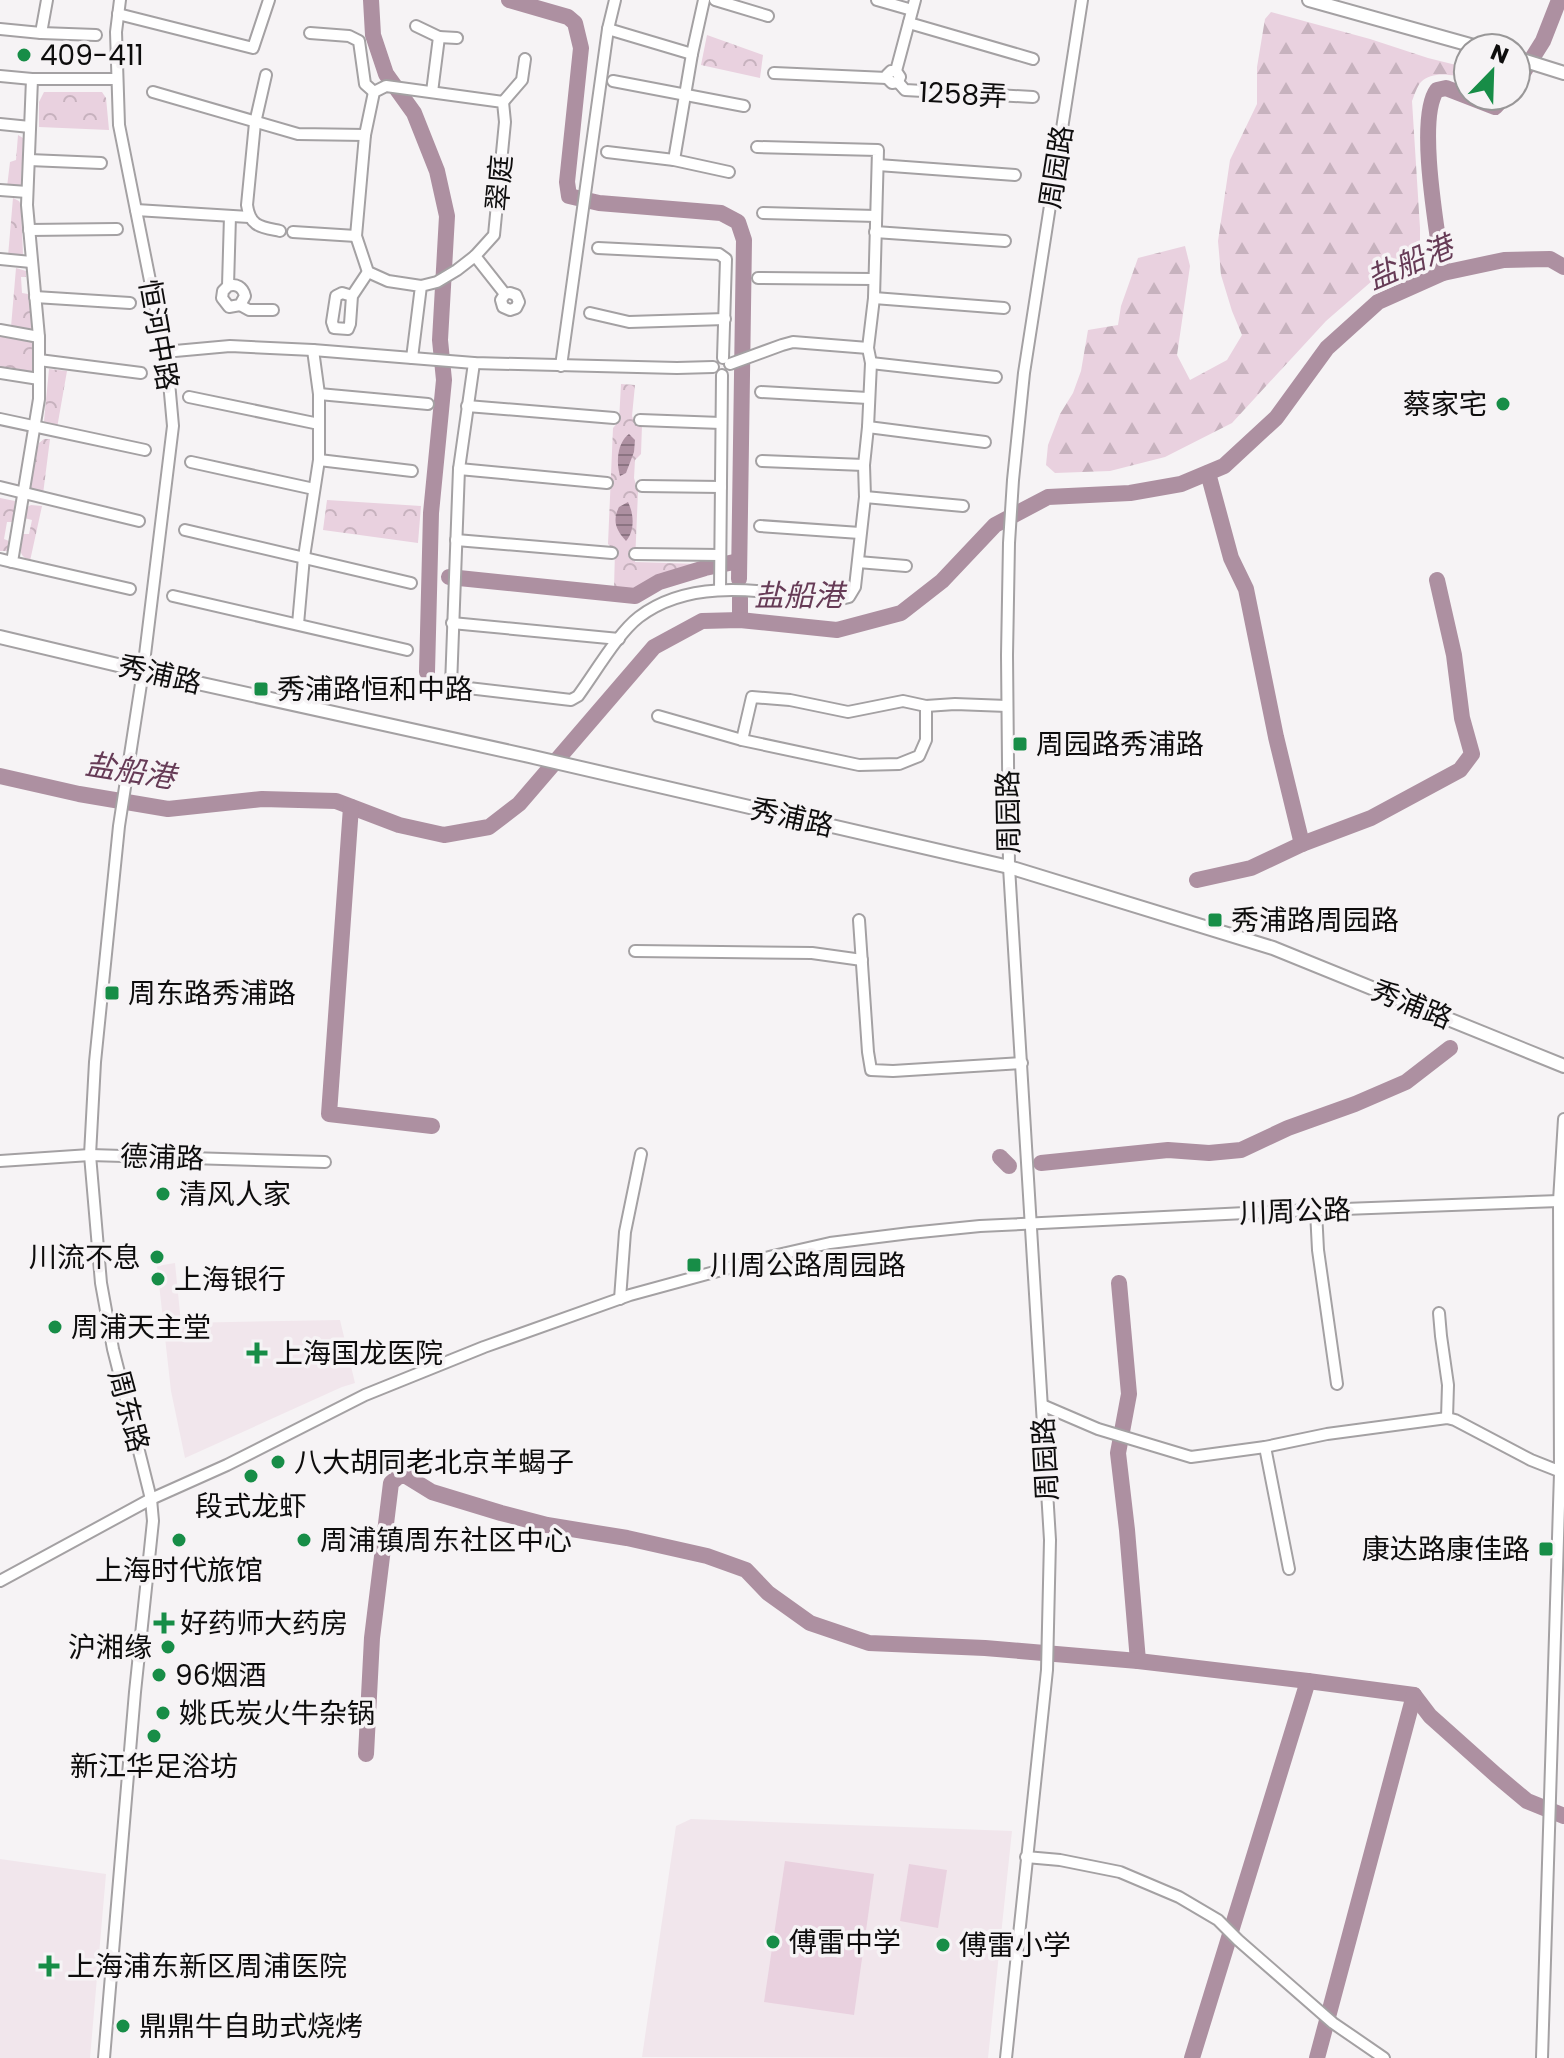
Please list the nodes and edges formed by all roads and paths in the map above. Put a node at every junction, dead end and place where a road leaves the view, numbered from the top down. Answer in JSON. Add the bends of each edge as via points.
{"nodes":[{"id":1,"x":47,"y":0,"type":"edge"},
{"id":2,"x":120,"y":0,"type":"edge"},
{"id":3,"x":269,"y":0,"type":"edge"},
{"id":4,"x":615,"y":0,"type":"edge"},
{"id":5,"x":704,"y":0,"type":"edge"},
{"id":6,"x":715,"y":0,"type":"edge"},
{"id":7,"x":877,"y":0,"type":"edge"},
{"id":8,"x":1082,"y":0,"type":"edge"},
{"id":9,"x":1309,"y":0,"type":"edge"},
{"id":10,"x":913,"y":5,"type":"edge"},
{"id":11,"x":118,"y":14,"type":"junction"},
{"id":12,"x":768,"y":16,"type":"dead end"},
{"id":13,"x":909,"y":23,"type":"junction"},
{"id":14,"x":416,"y":26,"type":"dead end"},
{"id":15,"x":0,"y":29,"type":"edge"},
{"id":16,"x":608,"y":29,"type":"junction"},
{"id":17,"x":41,"y":33,"type":"junction"},
{"id":18,"x":310,"y":33,"type":"dead end"},
{"id":19,"x":96,"y":35,"type":"dead end"},
{"id":20,"x":439,"y":37,"type":"junction"},
{"id":21,"x":457,"y":38,"type":"dead end"},
{"id":22,"x":1452,"y":40,"type":"edge"},
{"id":23,"x":692,"y":54,"type":"junction"},
{"id":24,"x":525,"y":59,"type":"dead end"},
{"id":25,"x":1033,"y":59,"type":"dead end"},
{"id":26,"x":1532,"y":63,"type":"edge"},
{"id":27,"x":1560,"y":71,"type":"edge"},
{"id":28,"x":774,"y":73,"type":"dead end"},
{"id":29,"x":266,"y":75,"type":"dead end"},
{"id":30,"x":0,"y":76,"type":"edge"},
{"id":31,"x":894,"y":77,"type":"junction"},
{"id":32,"x":32,"y":79,"type":"junction"},
{"id":33,"x":116,"y":79,"type":"junction"},
{"id":34,"x":613,"y":81,"type":"dead end"},
{"id":35,"x":153,"y":92,"type":"dead end"},
{"id":36,"x":374,"y":92,"type":"junction"},
{"id":37,"x":432,"y":92,"type":"junction"},
{"id":38,"x":685,"y":94,"type":"junction"},
{"id":39,"x":1033,"y":97,"type":"dead end"},
{"id":40,"x":503,"y":102,"type":"junction"},
{"id":41,"x":744,"y":106,"type":"dead end"},
{"id":42,"x":255,"y":123,"type":"junction"},
{"id":43,"x":0,"y":124,"type":"edge"},
{"id":44,"x":30,"y":127,"type":"junction"},
{"id":45,"x":365,"y":135,"type":"junction"},
{"id":46,"x":757,"y":147,"type":"dead end"},
{"id":47,"x":607,"y":152,"type":"dead end"},
{"id":48,"x":29,"y":160,"type":"junction"},
{"id":49,"x":674,"y":160,"type":"junction"},
{"id":50,"x":101,"y":163,"type":"dead end"},
{"id":51,"x":878,"y":165,"type":"junction"},
{"id":52,"x":729,"y":172,"type":"dead end"},
{"id":53,"x":1015,"y":175,"type":"dead end"},
{"id":54,"x":0,"y":190,"type":"edge"},
{"id":55,"x":27,"y":192,"type":"junction"},
{"id":56,"x":136,"y":210,"type":"junction"},
{"id":57,"x":763,"y":213,"type":"dead end"},
{"id":58,"x":230,"y":216,"type":"junction"},
{"id":59,"x":876,"y":216,"type":"junction"},
{"id":60,"x":249,"y":217,"type":"junction"},
{"id":61,"x":117,"y":229,"type":"dead end"},
{"id":62,"x":29,"y":230,"type":"junction"},
{"id":63,"x":280,"y":231,"type":"dead end"},
{"id":64,"x":293,"y":232,"type":"dead end"},
{"id":65,"x":875,"y":232,"type":"junction"},
{"id":66,"x":356,"y":236,"type":"junction"},
{"id":67,"x":1005,"y":241,"type":"dead end"},
{"id":68,"x":598,"y":248,"type":"dead end"},
{"id":69,"x":475,"y":256,"type":"junction"},
{"id":70,"x":0,"y":259,"type":"edge"},
{"id":71,"x":31,"y":262,"type":"junction"},
{"id":72,"x":368,"y":272,"type":"junction"},
{"id":73,"x":758,"y":278,"type":"dead end"},
{"id":74,"x":873,"y":279,"type":"junction"},
{"id":75,"x":228,"y":286,"type":"junction"},
{"id":76,"x":421,"y":286,"type":"junction"},
{"id":77,"x":505,"y":294,"type":"dead end"},
{"id":78,"x":352,"y":296,"type":"dead end"},
{"id":79,"x":35,"y":297,"type":"junction"},
{"id":80,"x":874,"y":298,"type":"junction"},
{"id":81,"x":130,"y":303,"type":"dead end"},
{"id":82,"x":240,"y":305,"type":"junction"},
{"id":83,"x":1004,"y":308,"type":"dead end"},
{"id":84,"x":273,"y":310,"type":"dead end"},
{"id":85,"x":590,"y":313,"type":"dead end"},
{"id":86,"x":725,"y":319,"type":"junction"},
{"id":87,"x":0,"y":330,"type":"edge"},
{"id":88,"x":39,"y":337,"type":"junction"},
{"id":89,"x":868,"y":348,"type":"junction"},
{"id":90,"x":313,"y":350,"type":"junction"},
{"id":91,"x":164,"y":352,"type":"junction"},
{"id":92,"x":412,"y":358,"type":"junction"},
{"id":93,"x":39,"y":360,"type":"junction"},
{"id":94,"x":730,"y":361,"type":"junction"},
{"id":95,"x":474,"y":363,"type":"junction"},
{"id":96,"x":871,"y":363,"type":"junction"},
{"id":97,"x":561,"y":366,"type":"junction"},
{"id":98,"x":718,"y":371,"type":"junction"},
{"id":99,"x":0,"y":373,"type":"edge"},
{"id":100,"x":141,"y":373,"type":"dead end"},
{"id":101,"x":996,"y":377,"type":"dead end"},
{"id":102,"x":39,"y":379,"type":"junction"},
{"id":103,"x":761,"y":392,"type":"dead end"},
{"id":104,"x":319,"y":394,"type":"junction"},
{"id":105,"x":189,"y":397,"type":"dead end"},
{"id":106,"x":868,"y":398,"type":"junction"},
{"id":107,"x":428,"y":404,"type":"dead end"},
{"id":108,"x":467,"y":406,"type":"junction"},
{"id":109,"x":614,"y":418,"type":"dead end"},
{"id":110,"x":0,"y":419,"type":"edge"},
{"id":111,"x":640,"y":420,"type":"dead end"},
{"id":112,"x":721,"y":423,"type":"junction"},
{"id":113,"x":319,"y":424,"type":"junction"},
{"id":114,"x":36,"y":426,"type":"junction"},
{"id":115,"x":868,"y":427,"type":"junction"},
{"id":116,"x":985,"y":442,"type":"dead end"},
{"id":117,"x":145,"y":450,"type":"dead end"},
{"id":118,"x":319,"y":460,"type":"junction"},
{"id":119,"x":762,"y":461,"type":"dead end"},
{"id":120,"x":191,"y":462,"type":"dead end"},
{"id":121,"x":864,"y":465,"type":"junction"},
{"id":122,"x":459,"y":469,"type":"junction"},
{"id":123,"x":412,"y":471,"type":"dead end"},
{"id":124,"x":607,"y":483,"type":"dead end"},
{"id":125,"x":642,"y":486,"type":"dead end"},
{"id":126,"x":0,"y":487,"type":"edge"},
{"id":127,"x":721,"y":487,"type":"junction"},
{"id":128,"x":314,"y":489,"type":"junction"},
{"id":129,"x":23,"y":492,"type":"junction"},
{"id":130,"x":865,"y":497,"type":"junction"},
{"id":131,"x":963,"y":506,"type":"dead end"},
{"id":132,"x":139,"y":521,"type":"dead end"},
{"id":133,"x":760,"y":526,"type":"dead end"},
{"id":134,"x":185,"y":530,"type":"dead end"},
{"id":135,"x":860,"y":533,"type":"junction"},
{"id":136,"x":456,"y":540,"type":"junction"},
{"id":137,"x":612,"y":553,"type":"dead end"},
{"id":138,"x":635,"y":554,"type":"dead end"},
{"id":139,"x":304,"y":557,"type":"junction"},
{"id":140,"x":0,"y":559,"type":"edge"},
{"id":141,"x":12,"y":562,"type":"junction"},
{"id":142,"x":858,"y":562,"type":"junction"},
{"id":143,"x":720,"y":563,"type":"junction"},
{"id":144,"x":906,"y":566,"type":"dead end"},
{"id":145,"x":411,"y":583,"type":"dead end"},
{"id":146,"x":130,"y":589,"type":"dead end"},
{"id":147,"x":726,"y":590,"type":"junction"},
{"id":148,"x":173,"y":596,"type":"dead end"},
{"id":149,"x":452,"y":623,"type":"junction"},
{"id":150,"x":298,"y":624,"type":"junction"},
{"id":151,"x":0,"y":637,"type":"edge"},
{"id":152,"x":619,"y":639,"type":"junction"},
{"id":153,"x":407,"y":650,"type":"dead end"},
{"id":154,"x":143,"y":671,"type":"junction"},
{"id":155,"x":926,"y":706,"type":"junction"},
{"id":156,"x":1007,"y":706,"type":"junction"},
{"id":157,"x":658,"y":716,"type":"dead end"},
{"id":158,"x":742,"y":740,"type":"junction"},
{"id":159,"x":1009,"y":867,"type":"junction"},
{"id":160,"x":859,"y":920,"type":"dead end"},
{"id":161,"x":635,"y":951,"type":"dead end"},
{"id":162,"x":862,"y":960,"type":"junction"},
{"id":163,"x":1022,"y":1063,"type":"junction"},
{"id":164,"x":1564,"y":1066,"type":"edge"},
{"id":165,"x":1564,"y":1119,"type":"edge"},
{"id":166,"x":641,"y":1154,"type":"dead end"},
{"id":167,"x":90,"y":1155,"type":"junction"},
{"id":168,"x":0,"y":1161,"type":"edge"},
{"id":169,"x":325,"y":1162,"type":"dead end"},
{"id":170,"x":1559,"y":1201,"type":"junction"},
{"id":171,"x":1316,"y":1211,"type":"junction"},
{"id":172,"x":1032,"y":1223,"type":"junction"},
{"id":173,"x":620,"y":1299,"type":"junction"},
{"id":174,"x":1439,"y":1313,"type":"dead end"},
{"id":175,"x":1337,"y":1384,"type":"dead end"},
{"id":176,"x":1042,"y":1405,"type":"junction"},
{"id":177,"x":1447,"y":1418,"type":"junction"},
{"id":178,"x":1265,"y":1447,"type":"junction"},
{"id":179,"x":1562,"y":1473,"type":"edge"},
{"id":180,"x":151,"y":1499,"type":"junction"},
{"id":181,"x":1289,"y":1569,"type":"dead end"},
{"id":182,"x":0,"y":1581,"type":"edge"},
{"id":183,"x":1026,"y":1857,"type":"junction"},
{"id":184,"x":104,"y":2058,"type":"edge"},
{"id":185,"x":1006,"y":2058,"type":"edge"},
{"id":186,"x":1384,"y":2058,"type":"edge"},
{"id":187,"x":1542,"y":2058,"type":"edge"}],
"edges":[{"from":1,"to":17,"type":"street"},
{"from":2,"to":11,"type":"street","name":"恒河中路"},
{"from":3,"to":11,"type":"street","via":[[253,48]]},
{"from":4,"to":16,"type":"street"},
{"from":5,"to":23,"type":"street"},
{"from":6,"to":12,"type":"street"},
{"from":7,"to":10,"type":"street","name":"1258弄"},
{"from":8,"to":156,"type":"street","name":"周园路","via":[[1024,373],[1009,543]]},
{"from":9,"to":22,"type":"main road"},
{"from":10,"to":13,"type":"street","name":"1258弄"},
{"from":11,"to":33,"type":"street","name":"恒河中路"},
{"from":13,"to":25,"type":"street","name":"1258弄"},
{"from":13,"to":31,"type":"street","name":"1258弄"},
{"from":14,"to":20,"type":"street"},
{"from":15,"to":17,"type":"street"},
{"from":16,"to":23,"type":"street"},
{"from":16,"to":97,"type":"street"},
{"from":17,"to":19,"type":"street"},
{"from":18,"to":36,"type":"street","via":[[359,41],[365,84]]},
{"from":20,"to":21,"type":"street"},
{"from":20,"to":37,"type":"street"},
{"from":23,"to":38,"type":"street"},
{"from":24,"to":40,"type":"street","via":[[522,80]]},
{"from":26,"to":27,"type":"main road"},
{"from":28,"to":31,"type":"street","name":"1258弄"},
{"from":29,"to":42,"type":"street"},
{"from":30,"to":32,"type":"street"},
{"from":31,"to":39,"type":"street","name":"1258弄","via":[[905,90]]},
{"from":32,"to":33,"type":"street"},
{"from":32,"to":44,"type":"street"},
{"from":33,"to":56,"type":"street","name":"恒河中路"},
{"from":34,"to":38,"type":"street"},
{"from":35,"to":42,"type":"street"},
{"from":36,"to":37,"type":"street","via":[[386,86]]},
{"from":36,"to":45,"type":"street"},
{"from":37,"to":40,"type":"street"},
{"from":38,"to":41,"type":"street"},
{"from":38,"to":49,"type":"street"},
{"from":40,"to":69,"type":"street","name":"翠庭","via":[[494,235]]},
{"from":42,"to":45,"type":"street","via":[[298,134]]},
{"from":42,"to":60,"type":"street"},
{"from":43,"to":44,"type":"street"},
{"from":44,"to":48,"type":"street"},
{"from":45,"to":66,"type":"street"},
{"from":46,"to":51,"type":"street","via":[[878,150]]},
{"from":47,"to":49,"type":"street"},
{"from":48,"to":50,"type":"street"},
{"from":48,"to":55,"type":"street"},
{"from":49,"to":52,"type":"street"},
{"from":51,"to":53,"type":"street"},
{"from":51,"to":59,"type":"street"},
{"from":54,"to":55,"type":"street"},
{"from":55,"to":62,"type":"street"},
{"from":56,"to":58,"type":"street"},
{"from":56,"to":91,"type":"street","name":"恒河中路"},
{"from":57,"to":59,"type":"street"},
{"from":58,"to":60,"type":"street"},
{"from":58,"to":75,"type":"street"},
{"from":59,"to":65,"type":"street"},
{"from":60,"to":63,"type":"street","via":[[259,226]]},
{"from":61,"to":62,"type":"street"},
{"from":62,"to":71,"type":"street"},
{"from":64,"to":66,"type":"street"},
{"from":65,"to":67,"type":"street"},
{"from":65,"to":74,"type":"street"},
{"from":66,"to":72,"type":"street"},
{"from":68,"to":86,"type":"street","via":[[719,254],[726,259]]},
{"from":69,"to":76,"type":"street","name":"翠庭","via":[[437,282]]},
{"from":69,"to":77,"type":"street"},
{"from":70,"to":71,"type":"street"},
{"from":71,"to":79,"type":"street"},
{"from":72,"to":76,"type":"street","name":"翠庭"},
{"from":72,"to":78,"type":"street"},
{"from":73,"to":74,"type":"street"},
{"from":74,"to":80,"type":"street"},
{"from":75,"to":82,"type":"street","via":[[244,292]]},
{"from":75,"to":82,"type":"street","via":[[223,302],[233,308]]},
{"from":76,"to":92,"type":"street"},
{"from":79,"to":81,"type":"street"},
{"from":79,"to":88,"type":"street"},
{"from":80,"to":83,"type":"street"},
{"from":80,"to":89,"type":"street"},
{"from":82,"to":84,"type":"street"},
{"from":85,"to":86,"type":"street","via":[[629,322]]},
{"from":86,"to":94,"type":"street"},
{"from":87,"to":88,"type":"street"},
{"from":88,"to":93,"type":"street"},
{"from":89,"to":94,"type":"street","via":[[793,342]]},
{"from":89,"to":96,"type":"street"},
{"from":90,"to":91,"type":"street","via":[[230,346]]},
{"from":90,"to":92,"type":"street"},
{"from":90,"to":104,"type":"street"},
{"from":91,"to":154,"type":"street","name":"恒河中路","via":[[173,426]]},
{"from":92,"to":95,"type":"street"},
{"from":93,"to":100,"type":"street"},
{"from":93,"to":102,"type":"street"},
{"from":94,"to":98,"type":"street","via":[[715,361]]},
{"from":95,"to":97,"type":"street"},
{"from":95,"to":108,"type":"street"},
{"from":96,"to":101,"type":"street"},
{"from":96,"to":106,"type":"street"},
{"from":97,"to":98,"type":"street"},
{"from":98,"to":112,"type":"street"},
{"from":99,"to":102,"type":"street"},
{"from":102,"to":114,"type":"street"},
{"from":103,"to":106,"type":"street"},
{"from":104,"to":107,"type":"street"},
{"from":104,"to":113,"type":"street"},
{"from":105,"to":113,"type":"street"},
{"from":106,"to":115,"type":"street"},
{"from":108,"to":109,"type":"street"},
{"from":108,"to":122,"type":"street"},
{"from":110,"to":114,"type":"street"},
{"from":111,"to":112,"type":"street"},
{"from":112,"to":127,"type":"street"},
{"from":113,"to":118,"type":"street"},
{"from":114,"to":117,"type":"street"},
{"from":114,"to":129,"type":"street"},
{"from":115,"to":116,"type":"street"},
{"from":115,"to":121,"type":"street"},
{"from":118,"to":123,"type":"street"},
{"from":118,"to":128,"type":"street"},
{"from":119,"to":121,"type":"street"},
{"from":120,"to":128,"type":"street"},
{"from":121,"to":130,"type":"street"},
{"from":122,"to":124,"type":"street"},
{"from":122,"to":136,"type":"street"},
{"from":125,"to":127,"type":"street"},
{"from":126,"to":129,"type":"street"},
{"from":127,"to":143,"type":"street"},
{"from":128,"to":139,"type":"street"},
{"from":129,"to":132,"type":"street"},
{"from":129,"to":141,"type":"street"},
{"from":130,"to":131,"type":"street"},
{"from":130,"to":135,"type":"street"},
{"from":133,"to":135,"type":"street"},
{"from":134,"to":139,"type":"street"},
{"from":135,"to":142,"type":"street"},
{"from":136,"to":137,"type":"street"},
{"from":136,"to":149,"type":"street"},
{"from":138,"to":143,"type":"street"},
{"from":139,"to":145,"type":"street"},
{"from":139,"to":150,"type":"street"},
{"from":140,"to":141,"type":"street"},
{"from":141,"to":146,"type":"street"},
{"from":142,"to":144,"type":"street"},
{"from":142,"to":147,"type":"street","via":[[855,587],[849,597],[837,600]]},
{"from":143,"to":147,"type":"street"},
{"from":147,"to":152,"type":"street","via":[[685,595],[660,605],[637,618]]},
{"from":148,"to":150,"type":"street"},
{"from":149,"to":152,"type":"street"},
{"from":149,"to":152,"type":"street","via":[[451,686],[571,700]]},
{"from":150,"to":153,"type":"street"},
{"from":151,"to":154,"type":"main road","name":"秀浦路"},
{"from":154,"to":159,"type":"main road","name":"秀浦路"},
{"from":154,"to":167,"type":"street","name":"周东路","via":[[119,826]]},
{"from":155,"to":156,"type":"street"},
{"from":155,"to":158,"type":"street","via":[[903,701],[848,712],[752,697]]},
{"from":155,"to":158,"type":"street","via":[[926,740],[919,756],[899,764],[859,765]]},
{"from":156,"to":159,"type":"street","name":"周园路"},
{"from":157,"to":158,"type":"street"},
{"from":159,"to":163,"type":"street","name":"周园路"},
{"from":159,"to":164,"type":"main road","name":"秀浦路","via":[[1273,948]]},
{"from":160,"to":162,"type":"street"},
{"from":161,"to":162,"type":"street","via":[[812,953]]},
{"from":162,"to":163,"type":"street","via":[[871,1070]]},
{"from":163,"to":172,"type":"street","name":"周园路"},
{"from":165,"to":170,"type":"street"},
{"from":166,"to":173,"type":"street","via":[[625,1232]]},
{"from":167,"to":168,"type":"street","name":"德浦路"},
{"from":167,"to":169,"type":"street","name":"德浦路"},
{"from":167,"to":180,"type":"street","name":"周东路","via":[[101,1283]]},
{"from":170,"to":171,"type":"street","name":"川周公路"},
{"from":170,"to":179,"type":"street"},
{"from":171,"to":172,"type":"street","name":"川周公路"},
{"from":171,"to":175,"type":"street"},
{"from":172,"to":173,"type":"street","name":"川周公路","via":[[830,1243]]},
{"from":172,"to":176,"type":"street","name":"周园路"},
{"from":173,"to":180,"type":"street","name":"川周公路","via":[[365,1395]]},
{"from":174,"to":177,"type":"street"},
{"from":176,"to":178,"type":"street","via":[[1098,1429],[1191,1457]]},
{"from":176,"to":183,"type":"street","name":"周园路","via":[[1050,1540],[1047,1670]]},
{"from":177,"to":178,"type":"street"},
{"from":177,"to":179,"type":"street"},
{"from":178,"to":181,"type":"street"},
{"from":179,"to":187,"type":"street"},
{"from":180,"to":182,"type":"street","name":"川周公路"},
{"from":180,"to":184,"type":"street","name":"周东路"},
{"from":183,"to":185,"type":"street"},
{"from":183,"to":186,"type":"street","via":[[1120,1872],[1179,1897],[1218,1920],[1333,2023]]}]}
